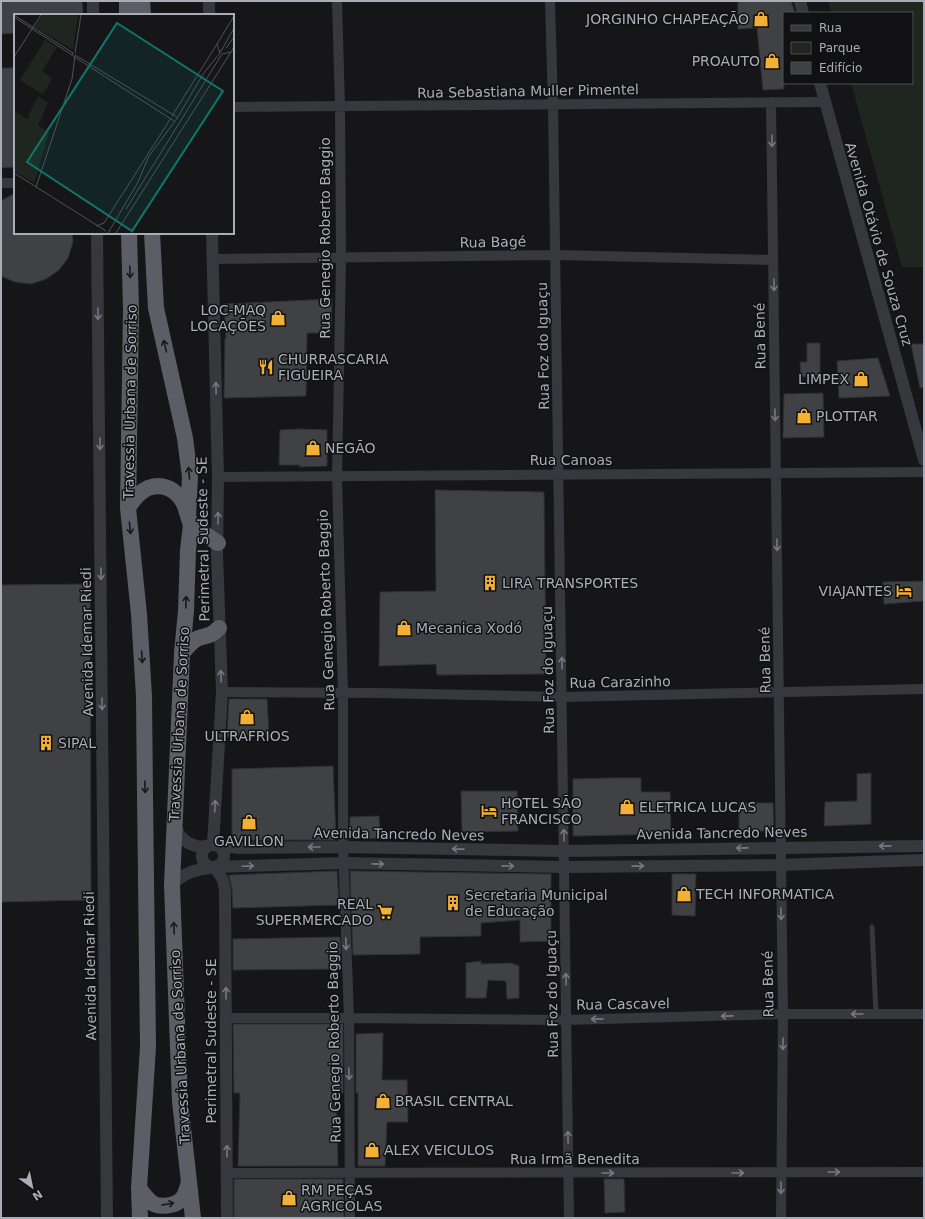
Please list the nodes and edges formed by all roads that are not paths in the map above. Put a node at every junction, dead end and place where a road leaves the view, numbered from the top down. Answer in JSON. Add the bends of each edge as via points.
{"nodes":[{"id":1,"x":93,"y":1,"type":"edge"},
{"id":2,"x":127,"y":1,"type":"edge"},
{"id":3,"x":142,"y":1,"type":"edge"},
{"id":4,"x":209,"y":1,"type":"edge"},
{"id":5,"x":337,"y":1,"type":"edge"},
{"id":6,"x":550,"y":1,"type":"edge"},
{"id":7,"x":800,"y":1,"type":"edge"},
{"id":8,"x":803,"y":12,"type":"edge"},
{"id":9,"x":93,"y":14,"type":"edge"},
{"id":10,"x":127,"y":14,"type":"edge"},
{"id":11,"x":143,"y":14,"type":"edge"},
{"id":12,"x":209,"y":14,"type":"edge"},
{"id":13,"x":820,"y":84,"type":"edge"},
{"id":14,"x":771,"y":102,"type":"junction"},
{"id":15,"x":824,"y":102,"type":"junction"},
{"id":16,"x":553,"y":105,"type":"junction"},
{"id":17,"x":234,"y":107,"type":"edge"},
{"id":18,"x":340,"y":107,"type":"junction"},
{"id":19,"x":1,"y":183,"type":"edge"},
{"id":20,"x":14,"y":183,"type":"edge"},
{"id":21,"x":97,"y":234,"type":"edge"},
{"id":22,"x":129,"y":234,"type":"edge"},
{"id":23,"x":152,"y":234,"type":"edge"},
{"id":24,"x":212,"y":234,"type":"edge"},
{"id":25,"x":555,"y":255,"type":"junction"},
{"id":26,"x":340,"y":258,"type":"junction"},
{"id":27,"x":213,"y":259,"type":"junction"},
{"id":28,"x":773,"y":260,"type":"junction"},
{"id":29,"x":924,"y":460,"type":"edge"},
{"id":30,"x":924,"y":472,"type":"edge"},
{"id":31,"x":776,"y":473,"type":"junction"},
{"id":32,"x":559,"y":474,"type":"junction"},
{"id":33,"x":218,"y":477,"type":"junction"},
{"id":34,"x":337,"y":477,"type":"junction"},
{"id":35,"x":128,"y":508,"type":"junction"},
{"id":36,"x":190,"y":520,"type":"junction"},
{"id":37,"x":218,"y":543,"type":"junction"},
{"id":38,"x":219,"y":628,"type":"junction"},
{"id":39,"x":182,"y":653,"type":"junction"},
{"id":40,"x":924,"y":689,"type":"edge"},
{"id":41,"x":222,"y":692,"type":"junction"},
{"id":42,"x":779,"y":692,"type":"junction"},
{"id":43,"x":343,"y":694,"type":"junction"},
{"id":44,"x":562,"y":697,"type":"junction"},
{"id":45,"x":174,"y":822,"type":"junction"},
{"id":46,"x":213,"y":845,"type":"junction"},
{"id":47,"x":924,"y":846,"type":"edge"},
{"id":48,"x":343,"y":847,"type":"junction"},
{"id":49,"x":781,"y":847,"type":"junction"},
{"id":50,"x":564,"y":851,"type":"junction"},
{"id":51,"x":924,"y":860,"type":"edge"},
{"id":52,"x":343,"y":863,"type":"junction"},
{"id":53,"x":780,"y":865,"type":"junction"},
{"id":54,"x":215,"y":867,"type":"junction"},
{"id":55,"x":565,"y":867,"type":"junction"},
{"id":56,"x":172,"y":885,"type":"junction"},
{"id":57,"x":872,"y":927,"type":"dead end"},
{"id":58,"x":783,"y":1014,"type":"junction"},
{"id":59,"x":876,"y":1014,"type":"junction"},
{"id":60,"x":924,"y":1014,"type":"edge"},
{"id":61,"x":226,"y":1018,"type":"junction"},
{"id":62,"x":348,"y":1018,"type":"junction"},
{"id":63,"x":566,"y":1020,"type":"junction"},
{"id":64,"x":924,"y":1172,"type":"edge"},
{"id":65,"x":227,"y":1173,"type":"junction"},
{"id":66,"x":350,"y":1173,"type":"junction"},
{"id":67,"x":569,"y":1173,"type":"junction"},
{"id":68,"x":781,"y":1173,"type":"junction"},
{"id":69,"x":189,"y":1180,"type":"junction"},
{"id":70,"x":139,"y":1188,"type":"junction"},
{"id":71,"x":107,"y":1218,"type":"edge"},
{"id":72,"x":140,"y":1218,"type":"edge"},
{"id":73,"x":193,"y":1218,"type":"edge"},
{"id":74,"x":227,"y":1218,"type":"edge"},
{"id":75,"x":350,"y":1218,"type":"edge"},
{"id":76,"x":569,"y":1218,"type":"edge"},
{"id":77,"x":781,"y":1218,"type":"edge"}],
"edges":[{"from":1,"to":9,"type":"street"},
{"from":2,"to":10,"type":"highway"},
{"from":3,"to":11,"type":"highway"},
{"from":4,"to":12,"type":"street"},
{"from":5,"to":18,"type":"street","name":"Rua Genegio Roberto Baggio"},
{"from":6,"to":16,"type":"street","name":"Rua Foz do Iguaçu"},
{"from":7,"to":8,"type":"street"},
{"from":13,"to":15,"type":"street","name":"Avenida Otávio de Souza Cruz"},
{"from":14,"to":15,"type":"street","name":"Rua Sebastiana Muller Pimentel"},
{"from":14,"to":16,"type":"street","name":"Rua Sebastiana Muller Pimentel"},
{"from":14,"to":28,"type":"street","name":"Rua Bené","one_way":true},
{"from":15,"to":29,"type":"street","name":"Avenida Otávio de Souza Cruz"},
{"from":16,"to":18,"type":"street","name":"Rua Sebastiana Muller Pimentel"},
{"from":16,"to":25,"type":"street","name":"Rua Foz do Iguaçu"},
{"from":17,"to":18,"type":"street","name":"Rua Sebastiana Muller Pimentel"},
{"from":18,"to":26,"type":"street","name":"Rua Genegio Roberto Baggio"},
{"from":19,"to":20,"type":"street"},
{"from":21,"to":71,"type":"street","name":"Avenida Idemar Riedi","one_way":true},
{"from":22,"to":35,"type":"highway","name":"Travessia Urbana de Sorriso","one_way":true,"via":[[131,317]]},
{"from":36,"to":23,"type":"highway","name":"Travessia Urbana de Sorriso","one_way":true,"via":[[190,477],[185,438],[156,308]]},
{"from":24,"to":27,"type":"street","name":"Perimetral Sudeste - SE"},
{"from":25,"to":26,"type":"street","name":"Rua Bagé"},
{"from":25,"to":28,"type":"street","name":"Rua Bagé"},
{"from":25,"to":32,"type":"street","name":"Rua Foz do Iguaçu"},
{"from":26,"to":27,"type":"street","name":"Rua Bagé"},
{"from":26,"to":34,"type":"street","name":"Rua Genegio Roberto Baggio"},
{"from":33,"to":27,"type":"street","name":"Perimetral Sudeste - SE","one_way":true},
{"from":28,"to":31,"type":"street","name":"Rua Bené","one_way":true},
{"from":30,"to":31,"type":"street","name":"Rua Canoas"},
{"from":31,"to":32,"type":"street","name":"Rua Canoas"},
{"from":31,"to":42,"type":"street","name":"Rua Bené","one_way":true},
{"from":32,"to":34,"type":"street","name":"Rua Canoas"},
{"from":44,"to":32,"type":"street","name":"Rua Foz do Iguaçu","one_way":true},
{"from":33,"to":34,"type":"street","name":"Rua Canoas"},
{"from":37,"to":33,"type":"street","name":"Perimetral Sudeste - SE","one_way":true},
{"from":34,"to":43,"type":"street","name":"Rua Genegio Roberto Baggio"},
{"from":35,"to":36,"type":"highway","via":[[136,497],[148,488],[162,487],[175,492],[185,502]]},
{"from":35,"to":70,"type":"highway","name":"Travessia Urbana de Sorriso","one_way":true,"via":[[144,696],[148,1048]]},
{"from":36,"to":37,"type":"highway"},
{"from":39,"to":36,"type":"highway","name":"Travessia Urbana de Sorriso","one_way":true},
{"from":37,"to":38,"type":"street","name":"Perimetral Sudeste - SE"},
{"from":38,"to":39,"type":"highway","via":[[213,634],[192,642]]},
{"from":41,"to":38,"type":"street","name":"Perimetral Sudeste - SE","one_way":true},
{"from":39,"to":45,"type":"highway","name":"Travessia Urbana de Sorriso"},
{"from":40,"to":42,"type":"street","name":"Rua Carazinho"},
{"from":41,"to":43,"type":"street","name":"Rua Carazinho"},
{"from":46,"to":41,"type":"street","name":"Perimetral Sudeste - SE","one_way":true},
{"from":42,"to":44,"type":"street","name":"Rua Carazinho"},
{"from":42,"to":49,"type":"street","name":"Rua Bené"},
{"from":43,"to":44,"type":"street","name":"Rua Carazinho"},
{"from":43,"to":48,"type":"street","name":"Rua Genegio Roberto Baggio"},
{"from":50,"to":44,"type":"street","name":"Rua Foz do Iguaçu","one_way":true},
{"from":45,"to":46,"type":"street","name":"Avenida Tancredo Neves","via":[[180,836],[188,843],[199,847]]},
{"from":45,"to":56,"type":"highway","name":"Travessia Urbana de Sorriso"},
{"from":48,"to":46,"type":"street","name":"Avenida Tancredo Neves","one_way":true,"via":[[239,848]]},
{"from":46,"to":54,"type":"street","via":[[223,850],[224,857],[221,864]]},
{"from":46,"to":54,"type":"street","via":[[206,847],[202,857],[204,864],[211,868]]},
{"from":47,"to":49,"type":"street","name":"Avenida Tancredo Neves","one_way":true},
{"from":50,"to":48,"type":"street","name":"Avenida Tancredo Neves","one_way":true},
{"from":48,"to":52,"type":"street","name":"Rua Genegio Roberto Baggio"},
{"from":49,"to":50,"type":"street","name":"Avenida Tancredo Neves","one_way":true},
{"from":49,"to":53,"type":"street","name":"Rua Bené"},
{"from":50,"to":55,"type":"street","name":"Rua Foz do Iguaçu"},
{"from":51,"to":53,"type":"street"},
{"from":54,"to":52,"type":"street","one_way":true},
{"from":52,"to":55,"type":"street","one_way":true},
{"from":52,"to":62,"type":"street","name":"Rua Genegio Roberto Baggio","one_way":true},
{"from":55,"to":53,"type":"street","one_way":true},
{"from":53,"to":58,"type":"street","name":"Rua Bené","one_way":true},
{"from":54,"to":56,"type":"street","via":[[195,870],[180,876]]},
{"from":61,"to":54,"type":"street","name":"Perimetral Sudeste - SE","one_way":true,"via":[[225,890],[223,880]]},
{"from":63,"to":55,"type":"street","name":"Rua Foz do Iguaçu","one_way":true},
{"from":69,"to":56,"type":"highway","name":"Travessia Urbana de Sorriso","one_way":true,"via":[[180,1101]]},
{"from":57,"to":59,"type":"lane"},
{"from":59,"to":58,"type":"street","name":"Rua Cascavel","one_way":true},
{"from":58,"to":63,"type":"street","name":"Rua Cascavel","one_way":true},
{"from":58,"to":68,"type":"street","name":"Rua Bené","one_way":true},
{"from":59,"to":60,"type":"street","name":"Rua Cascavel"},
{"from":61,"to":62,"type":"street","name":"Rua Cascavel"},
{"from":65,"to":61,"type":"street","name":"Perimetral Sudeste - SE","one_way":true},
{"from":62,"to":63,"type":"street","name":"Rua Cascavel"},
{"from":62,"to":66,"type":"street","name":"Rua Genegio Roberto Baggio","one_way":true},
{"from":67,"to":63,"type":"street","name":"Rua Foz do Iguaçu","one_way":true},
{"from":68,"to":64,"type":"street","name":"Rua Irmã Benedita","one_way":true},
{"from":65,"to":66,"type":"street","name":"Rua Irmã Benedita"},
{"from":65,"to":74,"type":"street","name":"Perimetral Sudeste - SE"},
{"from":66,"to":67,"type":"street","name":"Rua Irmã Benedita"},
{"from":66,"to":75,"type":"street","name":"Rua Genegio Roberto Baggio"},
{"from":67,"to":68,"type":"street","name":"Rua Irmã Benedita","one_way":true},
{"from":67,"to":76,"type":"street","name":"Rua Foz do Iguaçu"},
{"from":68,"to":77,"type":"street","name":"Rua Bené","one_way":true},
{"from":70,"to":69,"type":"highway","one_way":true,"via":[[153,1204],[172,1205],[181,1200],[187,1191]]},
{"from":69,"to":73,"type":"highway","name":"Travessia Urbana de Sorriso"},
{"from":70,"to":72,"type":"highway","name":"Travessia Urbana de Sorriso"}]}
